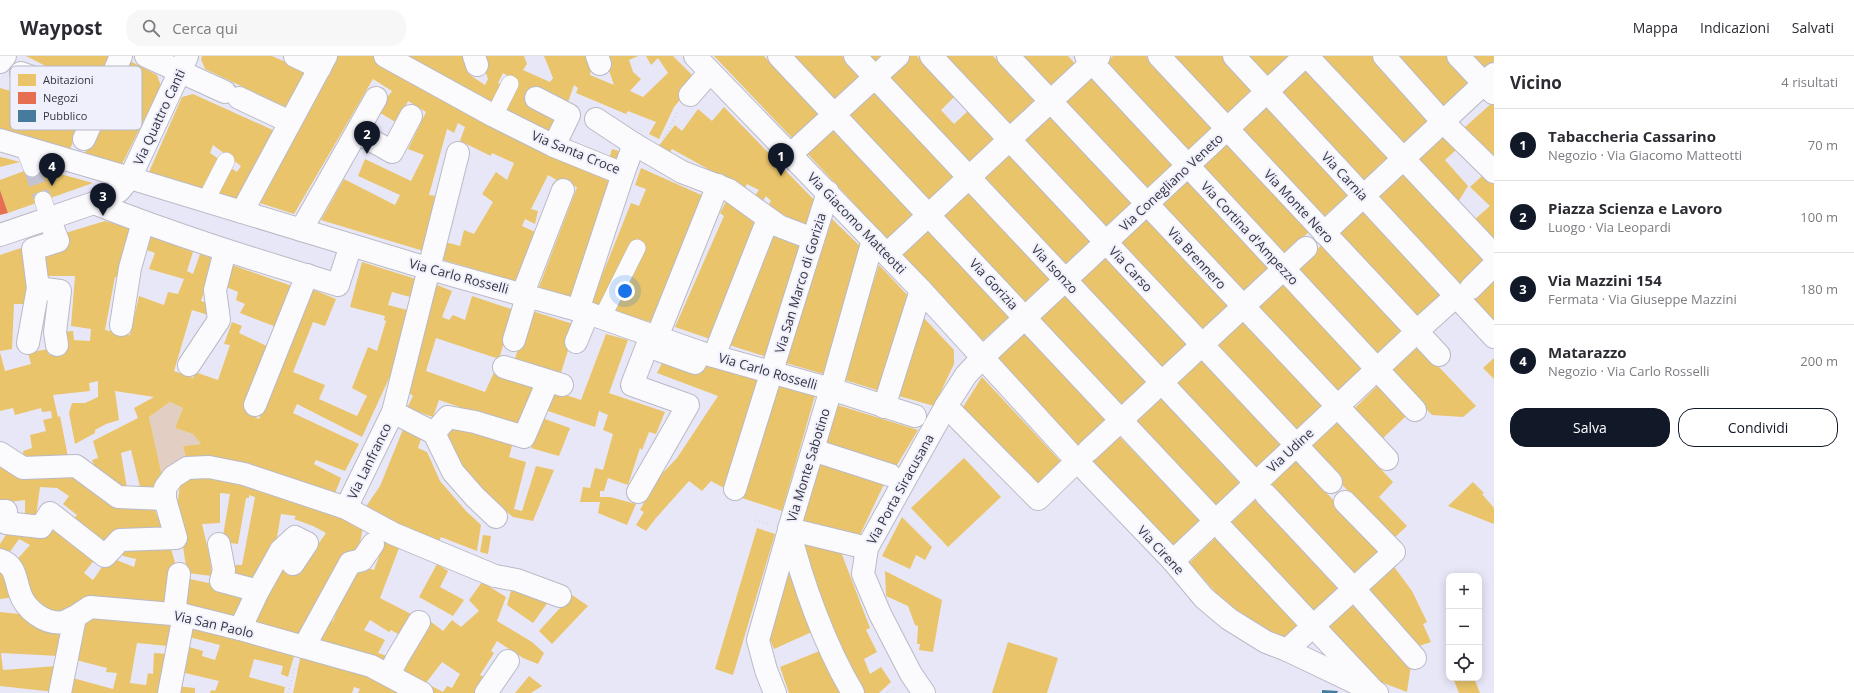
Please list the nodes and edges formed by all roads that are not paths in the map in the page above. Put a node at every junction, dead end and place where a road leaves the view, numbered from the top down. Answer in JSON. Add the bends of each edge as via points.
{"nodes":[{"id":1,"x":5,"y":56,"type":"edge"},
{"id":2,"x":121,"y":56,"type":"edge"},
{"id":3,"x":146,"y":56,"type":"edge"},
{"id":4,"x":294,"y":56,"type":"edge"},
{"id":5,"x":384,"y":56,"type":"edge"},
{"id":6,"x":695,"y":56,"type":"edge"},
{"id":7,"x":779,"y":56,"type":"edge"},
{"id":8,"x":855,"y":56,"type":"edge"},
{"id":9,"x":898,"y":56,"type":"edge"},
{"id":10,"x":931,"y":56,"type":"edge"},
{"id":11,"x":1008,"y":56,"type":"edge"},
{"id":12,"x":1159,"y":56,"type":"edge"},
{"id":13,"x":1234,"y":56,"type":"edge"},
{"id":14,"x":1306,"y":56,"type":"edge"},
{"id":15,"x":1384,"y":56,"type":"edge"},
{"id":16,"x":1458,"y":56,"type":"edge"},
{"id":17,"x":1092,"y":58,"type":"edge"},
{"id":18,"x":0,"y":62,"type":"edge"},
{"id":19,"x":323,"y":62,"type":"edge"},
{"id":20,"x":183,"y":64,"type":"edge"},
{"id":21,"x":116,"y":66,"type":"edge"},
{"id":22,"x":710,"y":72,"type":"junction"},
{"id":23,"x":875,"y":77,"type":"junction"},
{"id":24,"x":510,"y":84,"type":"dead end"},
{"id":25,"x":1490,"y":84,"type":"edge"},
{"id":26,"x":1268,"y":92,"type":"junction"},
{"id":27,"x":690,"y":94,"type":"road end"},
{"id":28,"x":376,"y":98,"type":"dead end"},
{"id":29,"x":536,"y":98,"type":"dead end"},
{"id":30,"x":1050,"y":101,"type":"junction"},
{"id":31,"x":834,"y":115,"type":"junction"},
{"id":32,"x":411,"y":116,"type":"dead end"},
{"id":33,"x":494,"y":116,"type":"junction"},
{"id":34,"x":596,"y":119,"type":"dead end"},
{"id":35,"x":290,"y":122,"type":"junction"},
{"id":36,"x":1443,"y":122,"type":"junction"},
{"id":37,"x":1228,"y":129,"type":"junction"},
{"id":38,"x":88,"y":130,"type":"edge"},
{"id":39,"x":357,"y":132,"type":"junction"},
{"id":40,"x":84,"y":139,"type":"dead end"},
{"id":41,"x":1010,"y":139,"type":"junction"},
{"id":42,"x":0,"y":140,"type":"edge"},
{"id":43,"x":554,"y":146,"type":"junction"},
{"id":44,"x":24,"y":147,"type":"junction"},
{"id":45,"x":642,"y":149,"type":"junction"},
{"id":46,"x":458,"y":153,"type":"dead end"},
{"id":47,"x":791,"y":154,"type":"junction"},
{"id":48,"x":1404,"y":158,"type":"junction"},
{"id":49,"x":226,"y":161,"type":"dead end"},
{"id":50,"x":1188,"y":166,"type":"junction"},
{"id":51,"x":1488,"y":167,"type":"edge"},
{"id":52,"x":32,"y":168,"type":"tunnel mouth"},
{"id":53,"x":623,"y":174,"type":"junction"},
{"id":54,"x":969,"y":177,"type":"junction"},
{"id":55,"x":130,"y":178,"type":"junction"},
{"id":56,"x":718,"y":185,"type":"junction"},
{"id":57,"x":563,"y":190,"type":"dead end"},
{"id":58,"x":828,"y":192,"type":"junction"},
{"id":59,"x":1364,"y":196,"type":"junction"},
{"id":60,"x":206,"y":200,"type":"junction"},
{"id":61,"x":94,"y":203,"type":"junction"},
{"id":62,"x":1146,"y":204,"type":"junction"},
{"id":63,"x":46,"y":209,"type":"junction"},
{"id":64,"x":242,"y":212,"type":"junction"},
{"id":65,"x":929,"y":214,"type":"junction"},
{"id":66,"x":768,"y":219,"type":"junction"},
{"id":67,"x":143,"y":222,"type":"junction"},
{"id":68,"x":301,"y":230,"type":"junction"},
{"id":69,"x":1324,"y":233,"type":"junction"},
{"id":70,"x":0,"y":235,"type":"edge"},
{"id":71,"x":813,"y":239,"type":"junction"},
{"id":72,"x":1106,"y":242,"type":"junction"},
{"id":73,"x":351,"y":245,"type":"junction"},
{"id":74,"x":880,"y":247,"type":"junction"},
{"id":75,"x":637,"y":248,"type":"dead end"},
{"id":76,"x":1306,"y":248,"type":"dead end"},
{"id":77,"x":225,"y":250,"type":"junction"},
{"id":78,"x":1494,"y":255,"type":"edge"},
{"id":79,"x":1494,"y":266,"type":"edge"},
{"id":80,"x":430,"y":269,"type":"junction"},
{"id":81,"x":1283,"y":269,"type":"junction"},
{"id":82,"x":307,"y":275,"type":"junction"},
{"id":83,"x":1065,"y":280,"type":"junction"},
{"id":84,"x":38,"y":288,"type":"junction"},
{"id":85,"x":921,"y":290,"type":"junction"},
{"id":86,"x":1464,"y":292,"type":"junction"},
{"id":87,"x":525,"y":295,"type":"junction"},
{"id":88,"x":1242,"y":307,"type":"junction"},
{"id":89,"x":590,"y":314,"type":"junction"},
{"id":90,"x":1025,"y":318,"type":"junction"},
{"id":91,"x":121,"y":325,"type":"dead end"},
{"id":92,"x":1413,"y":335,"type":"junction"},
{"id":93,"x":657,"y":337,"type":"junction"},
{"id":94,"x":1494,"y":337,"type":"edge"},
{"id":95,"x":514,"y":340,"type":"dead end"},
{"id":96,"x":576,"y":342,"type":"dead end"},
{"id":97,"x":28,"y":343,"type":"dead end"},
{"id":98,"x":57,"y":345,"type":"dead end"},
{"id":99,"x":1202,"y":345,"type":"junction"},
{"id":100,"x":706,"y":354,"type":"junction"},
{"id":101,"x":1439,"y":354,"type":"dead end"},
{"id":102,"x":982,"y":357,"type":"junction"},
{"id":103,"x":189,"y":365,"type":"dead end"},
{"id":104,"x":504,"y":367,"type":"dead end"},
{"id":105,"x":1377,"y":369,"type":"junction"},
{"id":106,"x":772,"y":372,"type":"junction"},
{"id":107,"x":1161,"y":383,"type":"junction"},
{"id":108,"x":831,"y":389,"type":"junction"},
{"id":109,"x":255,"y":406,"type":"dead end"},
{"id":110,"x":946,"y":406,"type":"junction"},
{"id":111,"x":1337,"y":406,"type":"junction"},
{"id":112,"x":884,"y":407,"type":"junction"},
{"id":113,"x":1415,"y":410,"type":"dead end"},
{"id":114,"x":393,"y":412,"type":"junction"},
{"id":115,"x":915,"y":416,"type":"dead end"},
{"id":116,"x":1120,"y":421,"type":"junction"},
{"id":117,"x":434,"y":433,"type":"junction"},
{"id":118,"x":1296,"y":445,"type":"junction"},
{"id":119,"x":813,"y":450,"type":"junction"},
{"id":120,"x":0,"y":453,"type":"edge"},
{"id":121,"x":1083,"y":456,"type":"junction"},
{"id":122,"x":1387,"y":459,"type":"dead end"},
{"id":123,"x":890,"y":475,"type":"dead end"},
{"id":124,"x":1331,"y":482,"type":"dead end"},
{"id":125,"x":735,"y":489,"type":"dead end"},
{"id":126,"x":1261,"y":489,"type":"junction"},
{"id":127,"x":638,"y":492,"type":"dead end"},
{"id":128,"x":165,"y":499,"type":"junction"},
{"id":129,"x":1345,"y":502,"type":"dead end"},
{"id":130,"x":346,"y":508,"type":"junction"},
{"id":131,"x":1208,"y":513,"type":"dead end"},
{"id":132,"x":496,"y":517,"type":"dead end"},
{"id":133,"x":2,"y":523,"type":"edge"},
{"id":134,"x":789,"y":529,"type":"junction"},
{"id":135,"x":1224,"y":531,"type":"dead end"},
{"id":136,"x":219,"y":544,"type":"dead end"},
{"id":137,"x":373,"y":544,"type":"dead end"},
{"id":138,"x":867,"y":548,"type":"junction"},
{"id":139,"x":0,"y":560,"type":"edge"},
{"id":140,"x":1172,"y":561,"type":"junction"},
{"id":141,"x":293,"y":564,"type":"dead end"},
{"id":142,"x":179,"y":574,"type":"dead end"},
{"id":143,"x":1354,"y":589,"type":"junction"},
{"id":144,"x":258,"y":591,"type":"junction"},
{"id":145,"x":560,"y":596,"type":"dead end"},
{"id":146,"x":179,"y":614,"type":"junction"},
{"id":147,"x":75,"y":617,"type":"junction"},
{"id":148,"x":419,"y":622,"type":"dead end"},
{"id":149,"x":1313,"y":626,"type":"junction"},
{"id":150,"x":240,"y":629,"type":"junction"},
{"id":151,"x":302,"y":646,"type":"junction"},
{"id":152,"x":1287,"y":650,"type":"junction"},
{"id":153,"x":1415,"y":658,"type":"dead end"},
{"id":154,"x":508,"y":661,"type":"dead end"},
{"id":155,"x":389,"y":674,"type":"junction"},
{"id":156,"x":1376,"y":692,"type":"edge"},
{"id":157,"x":60,"y":693,"type":"edge"},
{"id":158,"x":170,"y":693,"type":"edge"},
{"id":159,"x":422,"y":693,"type":"edge"},
{"id":160,"x":486,"y":693,"type":"edge"},
{"id":161,"x":776,"y":693,"type":"edge"},
{"id":162,"x":853,"y":693,"type":"edge"},
{"id":163,"x":924,"y":693,"type":"edge"}],
"edges":[{"from":1,"to":18,"type":"street"},
{"from":2,"to":21,"type":"street"},
{"from":3,"to":20,"type":"street"},
{"from":4,"to":19,"type":"street"},
{"from":5,"to":33,"type":"street","name":"Via Santa Croce"},
{"from":6,"to":22,"type":"street","name":"Via Giacomo Matteotti"},
{"from":7,"to":31,"type":"street","name":"Via Gorizia"},
{"from":8,"to":23,"type":"street","name":"Via Isonzo"},
{"from":9,"to":23,"type":"street"},
{"from":10,"to":41,"type":"street","name":"Via Carso"},
{"from":11,"to":30,"type":"street","name":"Via Brennero"},
{"from":12,"to":37,"type":"street","name":"Via Monte Nero"},
{"from":13,"to":26,"type":"street","name":"Via Carnia"},
{"from":14,"to":26,"type":"street","name":"Via Conegliano Veneto"},
{"from":14,"to":48,"type":"street"},
{"from":15,"to":36,"type":"street"},
{"from":16,"to":25,"type":"street"},
{"from":17,"to":30,"type":"street"},
{"from":17,"to":50,"type":"street","name":"Via Cortina d'Ampezzo"},
{"from":19,"to":35,"type":"street"},
{"from":20,"to":35,"type":"street","via":[[232,95]]},
{"from":20,"to":55,"type":"street","name":"Via Quattro Canti"},
{"from":22,"to":27,"type":"street"},
{"from":22,"to":47,"type":"street","name":"Via Giacomo Matteotti"},
{"from":23,"to":31,"type":"street"},
{"from":23,"to":54,"type":"street","name":"Via Isonzo"},
{"from":24,"to":33,"type":"street"},
{"from":25,"to":36,"type":"street"},
{"from":26,"to":37,"type":"street","name":"Via Conegliano Veneto"},
{"from":26,"to":59,"type":"street","name":"Via Carnia"},
{"from":28,"to":39,"type":"street"},
{"from":29,"to":43,"type":"street","via":[[569,115]]},
{"from":30,"to":41,"type":"street"},
{"from":30,"to":62,"type":"street","name":"Via Brennero"},
{"from":31,"to":47,"type":"street"},
{"from":31,"to":65,"type":"street","name":"Via Gorizia"},
{"from":32,"to":39,"type":"street","via":[[392,152]]},
{"from":33,"to":43,"type":"street","name":"Via Santa Croce"},
{"from":34,"to":45,"type":"street"},
{"from":35,"to":64,"type":"street"},
{"from":36,"to":48,"type":"street"},
{"from":36,"to":51,"type":"street"},
{"from":37,"to":50,"type":"street","name":"Via Conegliano Veneto"},
{"from":37,"to":69,"type":"street","name":"Via Monte Nero"},
{"from":38,"to":40,"type":"street"},
{"from":39,"to":68,"type":"street"},
{"from":41,"to":54,"type":"street"},
{"from":41,"to":72,"type":"street","name":"Via Carso"},
{"from":42,"to":44,"type":"street","name":"Via Carlo Rosselli"},
{"from":43,"to":53,"type":"street","name":"Via Santa Croce"},
{"from":44,"to":52,"type":"street"},
{"from":44,"to":55,"type":"street","name":"Via Carlo Rosselli"},
{"from":45,"to":53,"type":"street","name":"Via Santa Croce"},
{"from":45,"to":56,"type":"street","via":[[682,172]]},
{"from":46,"to":80,"type":"street","name":"Via Lanfranco"},
{"from":47,"to":58,"type":"street","name":"Via Giacomo Matteotti"},
{"from":48,"to":59,"type":"street"},
{"from":48,"to":78,"type":"street"},
{"from":49,"to":60,"type":"street"},
{"from":50,"to":62,"type":"street","name":"Via Conegliano Veneto"},
{"from":50,"to":81,"type":"street","name":"Via Cortina d'Ampezzo"},
{"from":53,"to":89,"type":"street"},
{"from":54,"to":65,"type":"street"},
{"from":54,"to":83,"type":"street","name":"Via Isonzo"},
{"from":55,"to":60,"type":"street","name":"Via Carlo Rosselli"},
{"from":55,"to":61,"type":"street","name":"Via Quattro Canti","via":[[119,191]]},
{"from":56,"to":66,"type":"street","via":[[729,190]]},
{"from":56,"to":93,"type":"street"},
{"from":57,"to":87,"type":"street"},
{"from":58,"to":71,"type":"street","name":"Via San Marco di Gorizia"},
{"from":58,"to":74,"type":"street","name":"Via Giacomo Matteotti"},
{"from":59,"to":69,"type":"street"},
{"from":59,"to":86,"type":"street","name":"Via Carnia"},
{"from":60,"to":64,"type":"street","name":"Via Carlo Rosselli"},
{"from":61,"to":63,"type":"street","name":"Via Quattro Canti"},
{"from":61,"to":67,"type":"street"},
{"from":62,"to":72,"type":"street","name":"Via Conegliano Veneto"},
{"from":62,"to":88,"type":"street","name":"Via Brennero"},
{"from":63,"to":70,"type":"street","name":"Via Quattro Canti"},
{"from":63,"to":84,"type":"street","via":[[58,241],[33,249]]},
{"from":64,"to":68,"type":"street","name":"Via Carlo Rosselli"},
{"from":65,"to":74,"type":"street"},
{"from":65,"to":90,"type":"street","name":"Via Gorizia"},
{"from":66,"to":71,"type":"street"},
{"from":66,"to":100,"type":"street"},
{"from":67,"to":77,"type":"street"},
{"from":67,"to":91,"type":"street","via":[[130,268]]},
{"from":68,"to":73,"type":"street","name":"Via Carlo Rosselli"},
{"from":69,"to":92,"type":"street","name":"Via Monte Nero"},
{"from":71,"to":106,"type":"street","name":"Via San Marco di Gorizia"},
{"from":72,"to":83,"type":"street","name":"Via Conegliano Veneto"},
{"from":72,"to":99,"type":"street","name":"Via Carso"},
{"from":73,"to":80,"type":"street","name":"Via Carlo Rosselli"},
{"from":73,"to":82,"type":"street","via":[[338,285]]},
{"from":74,"to":85,"type":"street","name":"Via Giacomo Matteotti"},
{"from":74,"to":108,"type":"street","name":"Via Monte Sabotino"},
{"from":75,"to":89,"type":"street"},
{"from":76,"to":81,"type":"street"},
{"from":77,"to":82,"type":"street"},
{"from":77,"to":103,"type":"street","via":[[215,290],[220,320]]},
{"from":79,"to":86,"type":"street","name":"Via Udine"},
{"from":80,"to":87,"type":"street","name":"Via Carlo Rosselli"},
{"from":80,"to":114,"type":"street","name":"Via Lanfranco"},
{"from":81,"to":88,"type":"street"},
{"from":81,"to":105,"type":"street","name":"Via Cortina d'Ampezzo"},
{"from":82,"to":109,"type":"street"},
{"from":83,"to":90,"type":"street","name":"Via Conegliano Veneto"},
{"from":83,"to":107,"type":"street","name":"Via Isonzo"},
{"from":84,"to":97,"type":"street"},
{"from":84,"to":98,"type":"street","via":[[60,291],[55,332]]},
{"from":85,"to":102,"type":"street","name":"Via Giacomo Matteotti"},
{"from":85,"to":112,"type":"street"},
{"from":86,"to":92,"type":"street","name":"Via Udine"},
{"from":86,"to":94,"type":"street","name":"Via Carnia"},
{"from":87,"to":89,"type":"street","name":"Via Carlo Rosselli"},
{"from":87,"to":95,"type":"street"},
{"from":88,"to":99,"type":"street"},
{"from":88,"to":111,"type":"street","name":"Via Brennero"},
{"from":89,"to":93,"type":"street","name":"Via Carlo Rosselli"},
{"from":89,"to":96,"type":"street"},
{"from":90,"to":102,"type":"street","name":"Via Conegliano Veneto"},
{"from":90,"to":116,"type":"street","name":"Via Gorizia"},
{"from":92,"to":101,"type":"street","name":"Via Monte Nero"},
{"from":92,"to":105,"type":"street","name":"Via Udine"},
{"from":93,"to":100,"type":"street","name":"Via Carlo Rosselli"},
{"from":99,"to":107,"type":"street"},
{"from":99,"to":118,"type":"street","name":"Via Carso"},
{"from":100,"to":106,"type":"street","name":"Via Carlo Rosselli"},
{"from":100,"to":127,"type":"street","via":[[695,363],[647,346],[632,386],[688,405]]},
{"from":102,"to":110,"type":"street","name":"Via Porta Siracusana","via":[[966,375]]},
{"from":102,"to":121,"type":"street","name":"Via Cirene"},
{"from":104,"to":117,"type":"street","via":[[555,383],[524,437],[475,422],[448,417]]},
{"from":105,"to":111,"type":"street","name":"Via Udine"},
{"from":105,"to":113,"type":"street","name":"Via Cortina d'Ampezzo"},
{"from":106,"to":108,"type":"street","name":"Via Carlo Rosselli"},
{"from":106,"to":125,"type":"street","name":"Via San Marco di Gorizia"},
{"from":107,"to":116,"type":"street"},
{"from":107,"to":126,"type":"street","name":"Via Isonzo"},
{"from":108,"to":112,"type":"street","name":"Via Carlo Rosselli"},
{"from":108,"to":119,"type":"street","name":"Via Monte Sabotino"},
{"from":110,"to":121,"type":"street","via":[[1038,498]]},
{"from":110,"to":138,"type":"street","name":"Via Porta Siracusana"},
{"from":111,"to":118,"type":"street","name":"Via Udine"},
{"from":111,"to":122,"type":"street","name":"Via Brennero"},
{"from":112,"to":115,"type":"street","name":"Via Carlo Rosselli"},
{"from":114,"to":117,"type":"street"},
{"from":114,"to":130,"type":"street","name":"Via Lanfranco"},
{"from":116,"to":121,"type":"street"},
{"from":116,"to":131,"type":"street","name":"Via Gorizia"},
{"from":117,"to":132,"type":"street","via":[[453,472]]},
{"from":118,"to":124,"type":"street","name":"Via Carso"},
{"from":118,"to":126,"type":"street","name":"Via Udine"},
{"from":119,"to":123,"type":"street"},
{"from":119,"to":134,"type":"street","name":"Via Monte Sabotino"},
{"from":120,"to":128,"type":"street","via":[[23,468],[76,466],[118,497]]},
{"from":121,"to":140,"type":"street","name":"Via Cirene"},
{"from":126,"to":140,"type":"street","name":"Via Udine"},
{"from":126,"to":143,"type":"street","name":"Via Isonzo"},
{"from":128,"to":130,"type":"street","name":"Via Lanfranco","via":[[166,488],[173,477],[186,468],[209,467],[244,474]]},
{"from":128,"to":133,"type":"street","via":[[176,538],[120,540],[105,556],[50,513],[41,527]]},
{"from":129,"to":143,"type":"street","via":[[1394,552]]},
{"from":130,"to":145,"type":"street","via":[[394,534],[495,576],[517,580]]},
{"from":134,"to":138,"type":"street"},
{"from":134,"to":161,"type":"street","name":"Via Monte Sabotino","via":[[758,640],[766,670]]},
{"from":134,"to":162,"type":"street","via":[[797,563],[831,651]]},
{"from":135,"to":149,"type":"street"},
{"from":136,"to":144,"type":"street","via":[[224,570],[221,581]]},
{"from":137,"to":151,"type":"street","via":[[362,560],[350,564]]},
{"from":138,"to":163,"type":"street","name":"Via Porta Siracusana","via":[[864,574],[880,614],[911,674]]},
{"from":139,"to":147,"type":"street","name":"Via San Paolo","via":[[16,573],[24,603],[33,612],[53,622],[63,622]]},
{"from":140,"to":152,"type":"street","name":"Via Cirene","via":[[1204,598],[1229,619],[1266,642]]},
{"from":141,"to":144,"type":"street","via":[[307,543],[295,537],[281,550]]},
{"from":142,"to":146,"type":"street"},
{"from":143,"to":149,"type":"street"},
{"from":143,"to":153,"type":"street","name":"Via Isonzo"},
{"from":144,"to":150,"type":"street"},
{"from":146,"to":147,"type":"street","name":"Via San Paolo","via":[[90,607]]},
{"from":146,"to":150,"type":"street","name":"Via San Paolo"},
{"from":146,"to":158,"type":"street"},
{"from":147,"to":157,"type":"street"},
{"from":148,"to":155,"type":"street"},
{"from":149,"to":152,"type":"street"},
{"from":149,"to":156,"type":"street"},
{"from":150,"to":151,"type":"street","name":"Via San Paolo"},
{"from":151,"to":155,"type":"street","name":"Via San Paolo","via":[[371,666]]},
{"from":152,"to":156,"type":"street","name":"Via Cirene"},
{"from":154,"to":160,"type":"street"},
{"from":155,"to":159,"type":"street","name":"Via San Paolo"}]}
